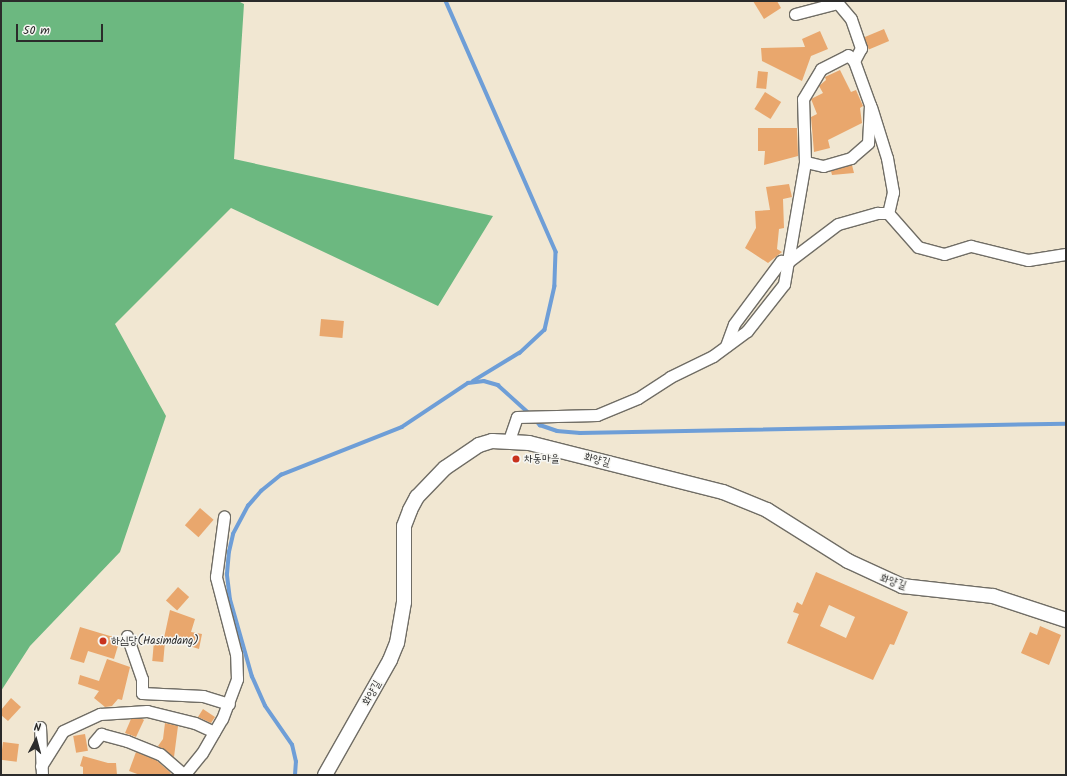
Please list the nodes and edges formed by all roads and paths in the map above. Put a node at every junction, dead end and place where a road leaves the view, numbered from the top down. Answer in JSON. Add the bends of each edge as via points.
{"nodes":[{"id":1,"x":837,"y":2,"type":"edge"},
{"id":2,"x":795,"y":14,"type":"dead end"},
{"id":3,"x":854,"y":61,"type":"junction"},
{"id":4,"x":870,"y":105,"type":"junction"},
{"id":5,"x":805,"y":162,"type":"junction"},
{"id":6,"x":888,"y":213,"type":"junction"},
{"id":7,"x":1066,"y":254,"type":"edge"},
{"id":8,"x":789,"y":261,"type":"junction"},
{"id":9,"x":726,"y":346,"type":"junction"},
{"id":10,"x":509,"y":440,"type":"junction"},
{"id":11,"x":224,"y":517,"type":"dead end"},
{"id":12,"x":1066,"y":620,"type":"edge"},
{"id":13,"x":127,"y":636,"type":"dead end"},
{"id":14,"x":229,"y":704,"type":"junction"},
{"id":15,"x":40,"y":727,"type":"dead end"},
{"id":16,"x":214,"y":732,"type":"junction"},
{"id":17,"x":94,"y":742,"type":"dead end"},
{"id":18,"x":41,"y":770,"type":"edge"},
{"id":19,"x":184,"y":775,"type":"edge"},
{"id":20,"x":325,"y":775,"type":"edge"}],
"edges":[{"from":1,"to":2,"type":"street"},
{"from":1,"to":3,"type":"street","via":[[851,19],[861,48]]},
{"from":3,"to":4,"type":"street"},
{"from":3,"to":5,"type":"street","via":[[848,55],[821,69],[803,99]]},
{"from":4,"to":5,"type":"street","via":[[868,143],[851,158],[823,166]]},
{"from":4,"to":6,"type":"street","via":[[887,158],[893,192]]},
{"from":5,"to":8,"type":"street"},
{"from":6,"to":7,"type":"street","via":[[918,247],[944,254],[971,246],[1028,260]]},
{"from":6,"to":8,"type":"street","via":[[838,224]]},
{"from":8,"to":9,"type":"street","via":[[784,284],[767,308],[747,331]]},
{"from":8,"to":9,"type":"street","via":[[781,261],[758,290],[734,324]]},
{"from":9,"to":10,"type":"street","via":[[638,398],[597,416],[517,417]]},
{"from":10,"to":12,"type":"street","name":"화양길","via":[[745,499],[795,527],[848,562],[902,586],[993,596]]},
{"from":10,"to":20,"type":"street","name":"화양길","via":[[485,443],[466,452],[445,468],[417,497],[404,526],[404,602],[397,643]]},
{"from":11,"to":14,"type":"street","via":[[216,577],[236,654],[237,679]]},
{"from":13,"to":14,"type":"street","via":[[142,679],[142,693],[204,696]]},
{"from":14,"to":16,"type":"street"},
{"from":15,"to":18,"type":"street"},
{"from":16,"to":18,"type":"street","via":[[196,723],[147,711],[100,714],[63,731]]},
{"from":16,"to":19,"type":"street"},
{"from":17,"to":19,"type":"street","via":[[101,734],[127,741],[160,754]]}]}
